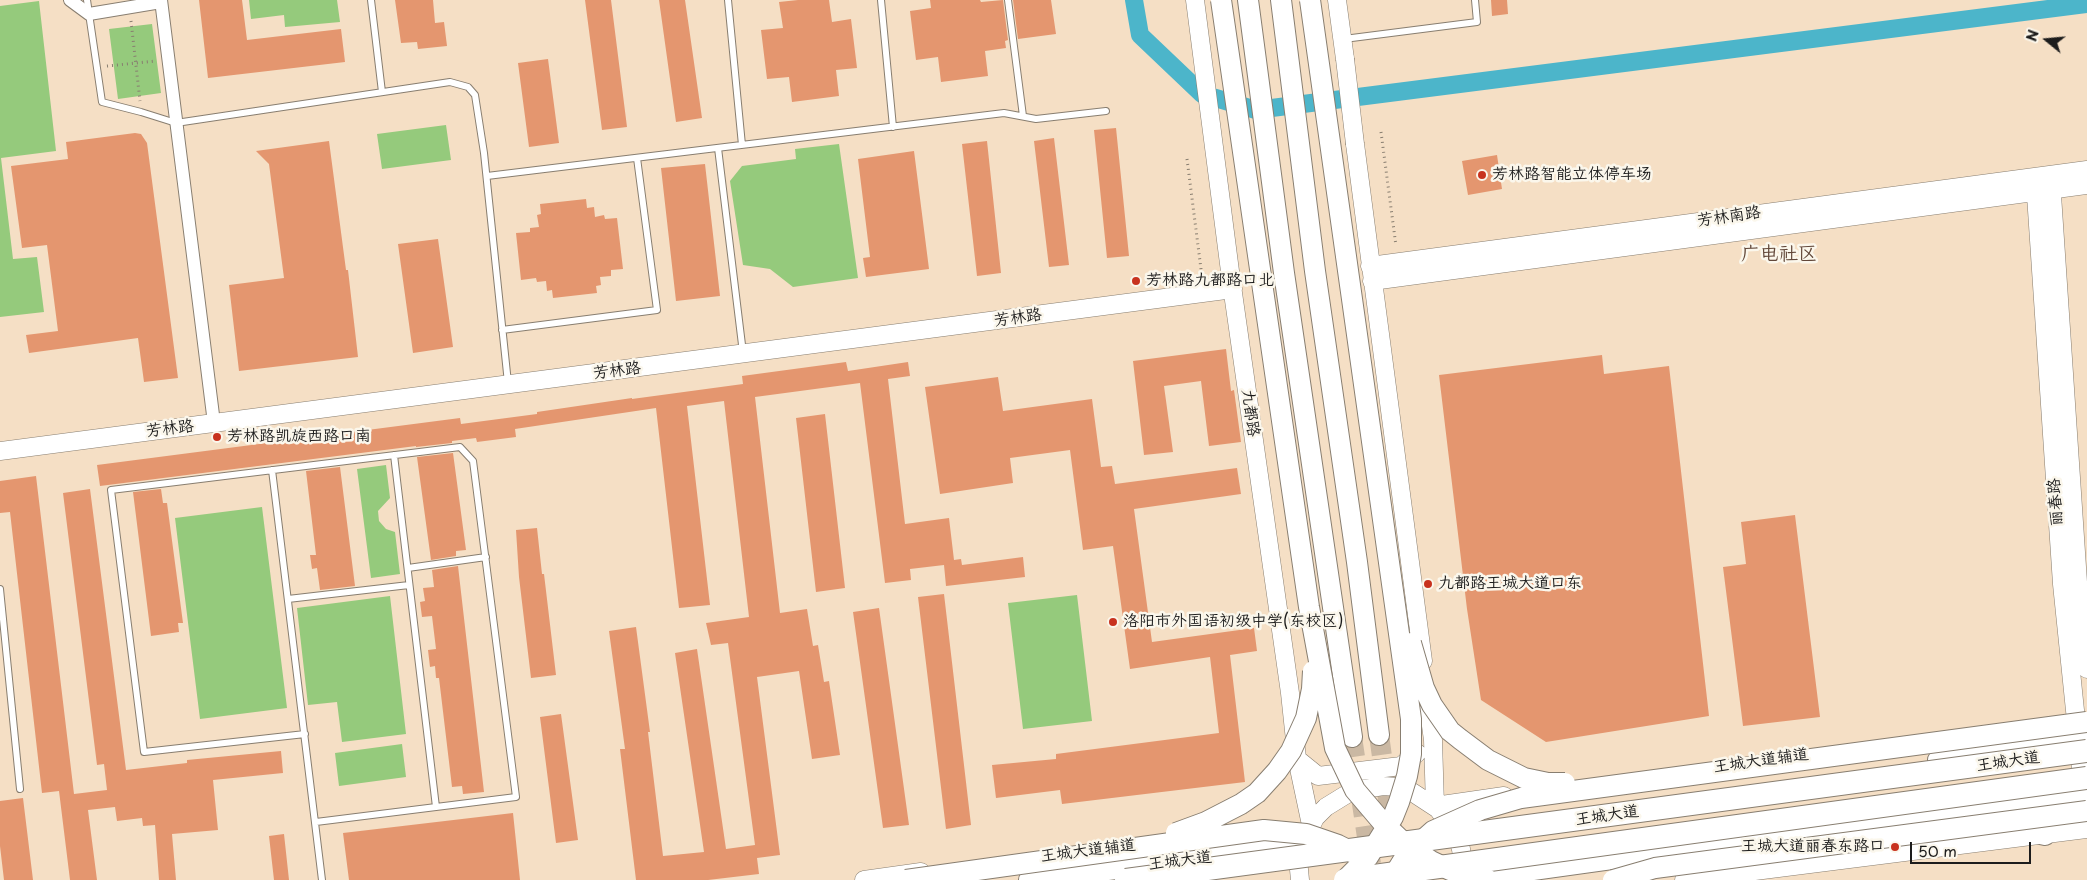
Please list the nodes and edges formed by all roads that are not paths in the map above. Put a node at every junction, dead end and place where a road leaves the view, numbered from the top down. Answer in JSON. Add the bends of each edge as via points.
{"nodes":[{"id":1,"x":70,"y":0,"type":"edge"},
{"id":2,"x":87,"y":0,"type":"edge"},
{"id":3,"x":371,"y":0,"type":"edge"},
{"id":4,"x":728,"y":0,"type":"edge"},
{"id":5,"x":881,"y":0,"type":"edge"},
{"id":6,"x":1008,"y":0,"type":"edge"},
{"id":7,"x":1195,"y":0,"type":"edge"},
{"id":8,"x":1221,"y":0,"type":"edge"},
{"id":9,"x":1248,"y":0,"type":"edge"},
{"id":10,"x":1281,"y":0,"type":"edge"},
{"id":11,"x":1310,"y":0,"type":"edge"},
{"id":12,"x":1337,"y":0,"type":"edge"},
{"id":13,"x":1475,"y":0,"type":"edge"},
{"id":14,"x":161,"y":1,"type":"edge"},
{"id":15,"x":89,"y":14,"type":"junction"},
{"id":16,"x":1342,"y":39,"type":"junction"},
{"id":17,"x":382,"y":92,"type":"junction"},
{"id":18,"x":1106,"y":111,"type":"dead end"},
{"id":19,"x":1023,"y":116,"type":"junction"},
{"id":20,"x":176,"y":123,"type":"junction"},
{"id":21,"x":893,"y":127,"type":"junction"},
{"id":22,"x":742,"y":145,"type":"junction"},
{"id":23,"x":718,"y":148,"type":"junction"},
{"id":24,"x":637,"y":158,"type":"junction"},
{"id":25,"x":2087,"y":170,"type":"edge"},
{"id":26,"x":487,"y":176,"type":"junction"},
{"id":27,"x":2043,"y":183,"type":"junction"},
{"id":28,"x":2087,"y":185,"type":"edge"},
{"id":29,"x":1371,"y":274,"type":"junction"},
{"id":30,"x":1232,"y":284,"type":"junction"},
{"id":31,"x":502,"y":330,"type":"junction"},
{"id":32,"x":743,"y":349,"type":"junction"},
{"id":33,"x":508,"y":380,"type":"junction"},
{"id":34,"x":213,"y":418,"type":"junction"},
{"id":35,"x":0,"y":440,"type":"edge"},
{"id":36,"x":0,"y":451,"type":"edge"},
{"id":37,"x":394,"y":455,"type":"junction"},
{"id":38,"x":272,"y":470,"type":"junction"},
{"id":39,"x":486,"y":557,"type":"junction"},
{"id":40,"x":408,"y":568,"type":"junction"},
{"id":41,"x":410,"y":585,"type":"junction"},
{"id":42,"x":0,"y":589,"type":"edge"},
{"id":43,"x":1394,"y":594,"type":"junction"},
{"id":44,"x":288,"y":599,"type":"junction"},
{"id":45,"x":1309,"y":607,"type":"junction"},
{"id":46,"x":2,"y":631,"type":"edge"},
{"id":47,"x":2087,"y":669,"type":"edge"},
{"id":48,"x":2083,"y":717,"type":"edge"},
{"id":49,"x":2019,"y":725,"type":"junction"},
{"id":50,"x":305,"y":734,"type":"junction"},
{"id":51,"x":1379,"y":735,"type":"tunnel mouth"},
{"id":52,"x":1352,"y":737,"type":"tunnel mouth"},
{"id":53,"x":1433,"y":740,"type":"junction"},
{"id":54,"x":2084,"y":743,"type":"edge"},
{"id":55,"x":1297,"y":759,"type":"junction"},
{"id":56,"x":1937,"y":760,"type":"junction"},
{"id":57,"x":1617,"y":784,"type":"junction"},
{"id":58,"x":20,"y":789,"type":"dead end"},
{"id":59,"x":2086,"y":795,"type":"edge"},
{"id":60,"x":1435,"y":806,"type":"junction"},
{"id":61,"x":436,"y":807,"type":"junction"},
{"id":62,"x":1942,"y":813,"type":"junction"},
{"id":63,"x":316,"y":822,"type":"junction"},
{"id":64,"x":1311,"y":824,"type":"junction"},
{"id":65,"x":1451,"y":825,"type":"junction"},
{"id":66,"x":2087,"y":828,"type":"edge"},
{"id":67,"x":2045,"y":836,"type":"junction"},
{"id":68,"x":1302,"y":845,"type":"junction"},
{"id":69,"x":1126,"y":849,"type":"junction"},
{"id":70,"x":1063,"y":854,"type":"junction"},
{"id":71,"x":1161,"y":863,"type":"junction"},
{"id":72,"x":1655,"y":868,"type":"junction"},
{"id":73,"x":322,"y":880,"type":"edge"},
{"id":74,"x":864,"y":880,"type":"edge"},
{"id":75,"x":906,"y":880,"type":"edge"},
{"id":76,"x":1029,"y":880,"type":"edge"},
{"id":77,"x":1126,"y":880,"type":"edge"},
{"id":78,"x":1300,"y":880,"type":"edge"},
{"id":79,"x":1345,"y":880,"type":"edge"},
{"id":80,"x":1392,"y":880,"type":"edge"},
{"id":81,"x":1462,"y":880,"type":"edge"},
{"id":82,"x":1488,"y":880,"type":"edge"},
{"id":83,"x":1542,"y":880,"type":"edge"},
{"id":84,"x":1613,"y":880,"type":"edge"},
{"id":85,"x":1684,"y":880,"type":"edge"}],
"edges":[{"from":1,"to":15,"type":"street"},
{"from":2,"to":15,"type":"lane"},
{"from":3,"to":17,"type":"lane"},
{"from":4,"to":22,"type":"lane"},
{"from":5,"to":21,"type":"lane"},
{"from":6,"to":19,"type":"lane"},
{"from":7,"to":30,"type":"main road","name":"九都路"},
{"from":8,"to":45,"type":"main road","bridge":true},
{"from":9,"to":52,"type":"main road"},
{"from":10,"to":51,"type":"main road"},
{"from":11,"to":43,"type":"main road","bridge":true},
{"from":12,"to":16,"type":"main road"},
{"from":13,"to":16,"type":"lane","via":[[1477,22]]},
{"from":14,"to":15,"type":"street"},
{"from":14,"to":20,"type":"street"},
{"from":15,"to":20,"type":"lane","via":[[102,102]]},
{"from":16,"to":29,"type":"main road","bridge":true},
{"from":17,"to":20,"type":"lane"},
{"from":17,"to":26,"type":"lane","via":[[450,82],[468,87],[475,95]]},
{"from":18,"to":19,"type":"lane","via":[[1036,119]]},
{"from":19,"to":21,"type":"lane","via":[[1004,113]]},
{"from":20,"to":34,"type":"street"},
{"from":21,"to":22,"type":"lane"},
{"from":22,"to":23,"type":"lane"},
{"from":23,"to":24,"type":"lane"},
{"from":23,"to":32,"type":"lane"},
{"from":24,"to":26,"type":"lane"},
{"from":24,"to":31,"type":"lane","via":[[657,310]]},
{"from":25,"to":27,"type":"main road","name":"芳林南路"},
{"from":26,"to":31,"type":"lane"},
{"from":27,"to":28,"type":"main road","name":"芳林南路"},
{"from":27,"to":29,"type":"main road","name":"芳林南路"},
{"from":27,"to":29,"type":"main road","name":"芳林南路","via":[[1398,262]]},
{"from":27,"to":47,"type":"main road","name":"丽春路"},
{"from":27,"to":48,"type":"main road","name":"丽春路","via":[[2061,574]]},
{"from":29,"to":53,"type":"main road"},
{"from":30,"to":32,"type":"main road","name":"芳林路"},
{"from":30,"to":32,"type":"main road","name":"芳林路","via":[[1203,282]]},
{"from":30,"to":55,"type":"main road","name":"九都路"},
{"from":31,"to":33,"type":"lane"},
{"from":32,"to":33,"type":"main road","name":"芳林路"},
{"from":33,"to":34,"type":"main road","name":"芳林路"},
{"from":34,"to":35,"type":"main road","name":"芳林路"},
{"from":34,"to":36,"type":"main road","name":"芳林路"},
{"from":37,"to":38,"type":"lane"},
{"from":37,"to":39,"type":"lane","via":[[460,447],[474,461]]},
{"from":37,"to":40,"type":"lane"},
{"from":38,"to":44,"type":"lane"},
{"from":38,"to":50,"type":"lane","via":[[111,490],[144,752]]},
{"from":39,"to":40,"type":"lane"},
{"from":39,"to":61,"type":"lane","via":[[516,797]]},
{"from":40,"to":41,"type":"lane"},
{"from":41,"to":44,"type":"lane"},
{"from":41,"to":61,"type":"lane"},
{"from":42,"to":46,"type":"lane"},
{"from":43,"to":57,"type":"main road","bridge":true,"via":[[1405,620],[1424,688],[1442,721],[1460,740],[1488,760],[1524,778]]},
{"from":43,"to":79,"type":"main road","bridge":true,"via":[[1411,719],[1409,765],[1393,816],[1368,857]]},
{"from":44,"to":50,"type":"lane"},
{"from":45,"to":69,"type":"main road","bridge":true,"via":[[1313,666],[1311,698],[1301,730],[1277,771],[1257,793],[1226,813]]},
{"from":45,"to":82,"type":"main road","bridge":true,"via":[[1335,748],[1355,790],[1383,823],[1415,851],[1450,870]]},
{"from":46,"to":58,"type":"lane"},
{"from":48,"to":49,"type":"main road","name":"王城大道辅道"},
{"from":48,"to":54,"type":"main road","name":"丽春路"},
{"from":48,"to":57,"type":"main road","bridge":true},
{"from":49,"to":56,"type":"main road"},
{"from":49,"to":60,"type":"main road","name":"王城大道辅道"},
{"from":50,"to":63,"type":"lane"},
{"from":53,"to":55,"type":"main road","via":[[1401,766],[1318,776]]},
{"from":53,"to":60,"type":"main road"},
{"from":54,"to":56,"type":"main road","name":"王城大道"},
{"from":54,"to":59,"type":"main road","name":"丽春路"},
{"from":54,"to":77,"type":"highway","name":"王城大道","bridge":true},
{"from":55,"to":64,"type":"main road","name":"九都路"},
{"from":56,"to":62,"type":"main road"},
{"from":56,"to":65,"type":"main road","name":"王城大道"},
{"from":57,"to":80,"type":"main road","bridge":true,"via":[[1521,798],[1446,824],[1413,848]]},
{"from":59,"to":62,"type":"main road"},
{"from":59,"to":66,"type":"main road","name":"丽春路"},
{"from":59,"to":72,"type":"main road","bridge":true},
{"from":59,"to":79,"type":"highway","name":"王城大道","bridge":true},
{"from":60,"to":64,"type":"main road","via":[[1398,787],[1367,787],[1338,798]]},
{"from":60,"to":65,"type":"main road"},
{"from":61,"to":63,"type":"lane"},
{"from":62,"to":67,"type":"main road"},
{"from":62,"to":81,"type":"main road"},
{"from":63,"to":73,"type":"lane"},
{"from":64,"to":68,"type":"main road"},
{"from":64,"to":70,"type":"main road","name":"王城大道辅道"},
{"from":65,"to":81,"type":"main road","via":[[1461,849]]},
{"from":66,"to":67,"type":"main road"},
{"from":67,"to":85,"type":"main road"},
{"from":68,"to":71,"type":"main road","name":"王城大道"},
{"from":68,"to":78,"type":"main road","via":[[1298,859]]},
{"from":69,"to":75,"type":"main road","bridge":true},
{"from":69,"to":80,"type":"main road","bridge":true,"via":[[1252,830],[1294,832],[1351,852],[1376,866]]},
{"from":70,"to":71,"type":"main road"},
{"from":70,"to":74,"type":"main road","name":"王城大道辅道"},
{"from":71,"to":76,"type":"main road","name":"王城大道"},
{"from":72,"to":83,"type":"main road","bridge":true},
{"from":72,"to":84,"type":"main road","bridge":true}]}
